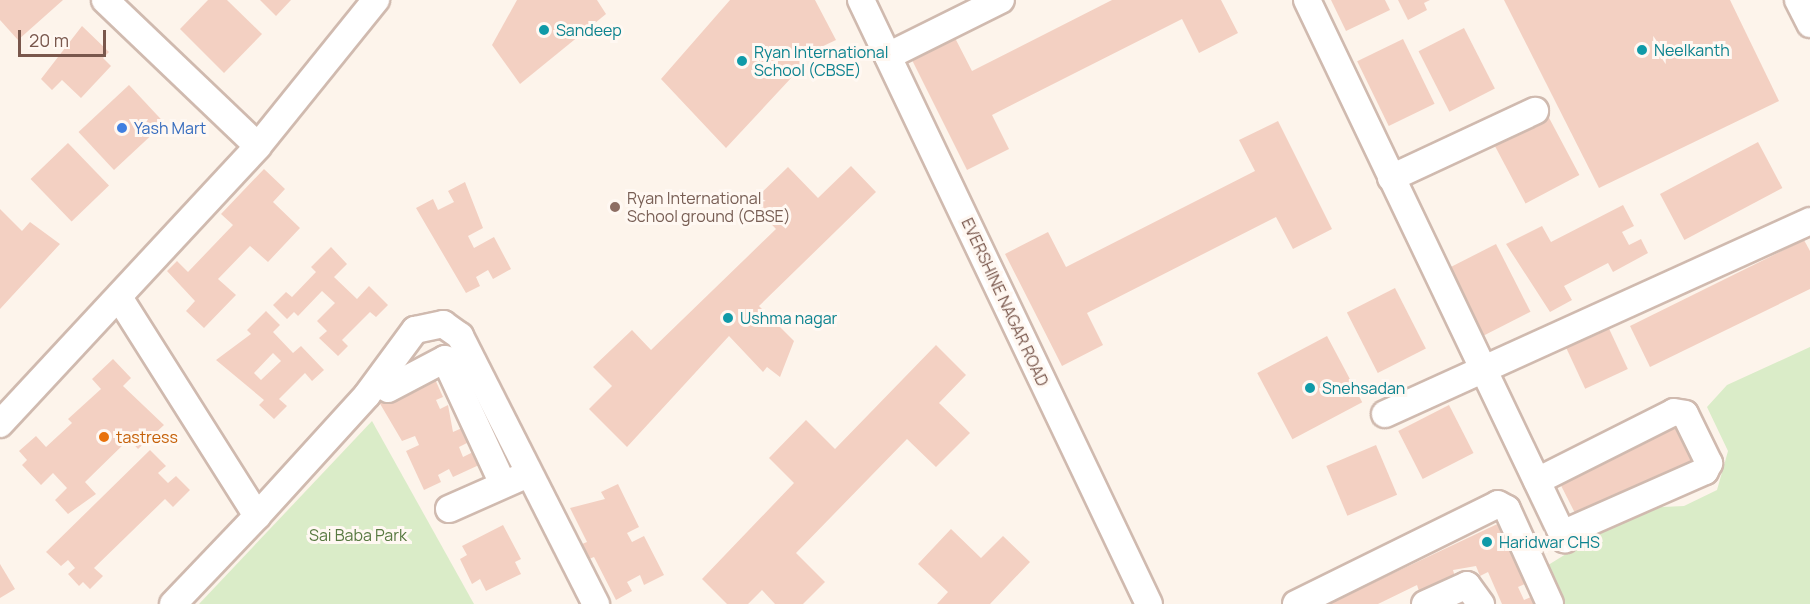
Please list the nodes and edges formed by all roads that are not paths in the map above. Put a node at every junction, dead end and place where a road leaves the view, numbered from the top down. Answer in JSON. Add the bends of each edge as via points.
{"nodes":[{"id":1,"x":105,"y":0,"type":"edge"},
{"id":2,"x":375,"y":0,"type":"edge"},
{"id":3,"x":861,"y":0,"type":"edge"},
{"id":4,"x":1001,"y":0,"type":"edge"},
{"id":5,"x":1307,"y":0,"type":"edge"},
{"id":6,"x":1798,"y":0,"type":"edge"},
{"id":7,"x":1810,"y":24,"type":"edge"},
{"id":8,"x":888,"y":56,"type":"junction"},
{"id":9,"x":1535,"y":111,"type":"dead end"},
{"id":10,"x":258,"y":146,"type":"junction"},
{"id":11,"x":1391,"y":178,"type":"junction"},
{"id":12,"x":1810,"y":221,"type":"edge"},
{"id":13,"x":120,"y":298,"type":"junction"},
{"id":14,"x":456,"y":354,"type":"junction"},
{"id":15,"x":1483,"y":371,"type":"junction"},
{"id":16,"x":388,"y":389,"type":"dead end"},
{"id":17,"x":1385,"y":414,"type":"dead end"},
{"id":18,"x":0,"y":424,"type":"edge"},
{"id":19,"x":530,"y":473,"type":"junction"},
{"id":20,"x":1537,"y":481,"type":"junction"},
{"id":21,"x":503,"y":484,"type":"junction"},
{"id":22,"x":449,"y":509,"type":"dead end"},
{"id":23,"x":257,"y":516,"type":"junction"},
{"id":24,"x":173,"y":604,"type":"edge"},
{"id":25,"x":596,"y":604,"type":"edge"},
{"id":26,"x":1149,"y":604,"type":"edge"},
{"id":27,"x":1296,"y":604,"type":"edge"},
{"id":28,"x":1425,"y":604,"type":"edge"},
{"id":29,"x":1481,"y":604,"type":"edge"},
{"id":30,"x":1550,"y":604,"type":"edge"}],
"edges":[{"from":1,"to":10,"type":"street"},
{"from":2,"to":10,"type":"street"},
{"from":3,"to":8,"type":"street","name":"EVERSHINE NAGAR ROAD"},
{"from":4,"to":8,"type":"street"},
{"from":5,"to":11,"type":"street"},
{"from":6,"to":7,"type":"street"},
{"from":8,"to":26,"type":"street","name":"EVERSHINE NAGAR ROAD"},
{"from":9,"to":11,"type":"street"},
{"from":10,"to":13,"type":"street"},
{"from":11,"to":15,"type":"street"},
{"from":12,"to":15,"type":"street"},
{"from":13,"to":18,"type":"street"},
{"from":13,"to":23,"type":"street"},
{"from":14,"to":16,"type":"street"},
{"from":14,"to":19,"type":"street"},
{"from":14,"to":21,"type":"street"},
{"from":14,"to":23,"type":"street","via":[[460,336],[444,324],[415,330],[367,395]]},
{"from":15,"to":17,"type":"street"},
{"from":15,"to":20,"type":"street"},
{"from":19,"to":21,"type":"street"},
{"from":19,"to":25,"type":"street"},
{"from":20,"to":20,"type":"street","via":[[1563,537],[1705,471],[1709,463],[1685,414],[1674,412]]},
{"from":21,"to":22,"type":"street"},
{"from":23,"to":24,"type":"street"},
{"from":27,"to":30,"type":"street","via":[[1498,504],[1507,508]]},
{"from":28,"to":29,"type":"street","via":[[1467,585]]}]}
